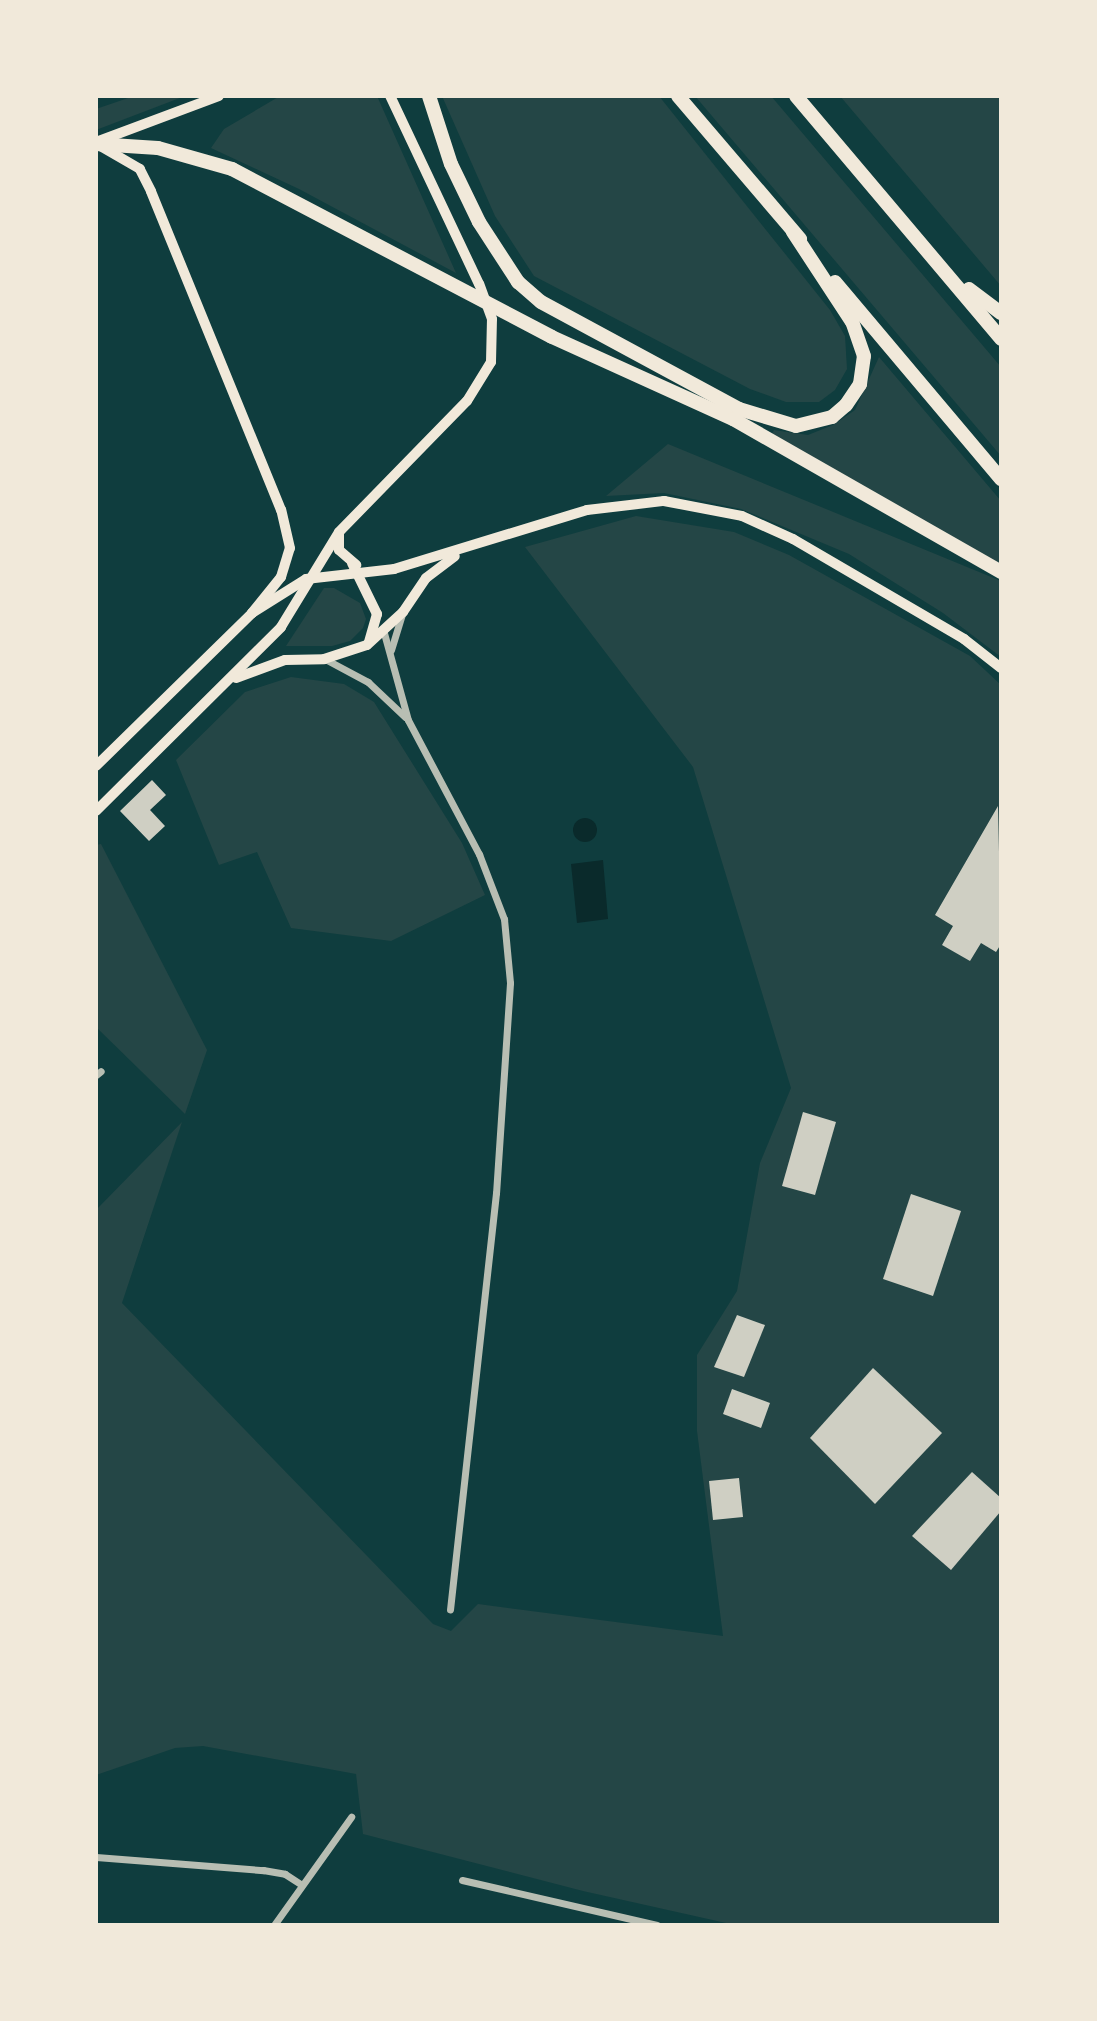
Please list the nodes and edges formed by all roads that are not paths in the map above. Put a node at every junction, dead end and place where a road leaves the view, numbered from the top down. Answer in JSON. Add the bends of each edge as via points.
{"nodes":[{"id":1,"x":219,"y":96,"type":"edge"},
{"id":2,"x":390,"y":96,"type":"edge"},
{"id":3,"x":396,"y":96,"type":"edge"},
{"id":4,"x":429,"y":96,"type":"edge"},
{"id":5,"x":678,"y":96,"type":"edge"},
{"id":6,"x":796,"y":96,"type":"edge"},
{"id":7,"x":400,"y":117,"type":"junction"},
{"id":8,"x":96,"y":144,"type":"edge"},
{"id":9,"x":793,"y":232,"type":"junction"},
{"id":10,"x":913,"y":234,"type":"junction"},
{"id":11,"x":1001,"y":313,"type":"edge"},
{"id":12,"x":1001,"y":339,"type":"edge"},
{"id":13,"x":1001,"y":479,"type":"edge"},
{"id":14,"x":340,"y":532,"type":"junction"},
{"id":15,"x":460,"y":552,"type":"junction"},
{"id":16,"x":352,"y":563,"type":"junction"},
{"id":17,"x":394,"y":569,"type":"junction"},
{"id":18,"x":1001,"y":572,"type":"edge"},
{"id":19,"x":358,"y":574,"type":"junction"},
{"id":20,"x":332,"y":576,"type":"junction"},
{"id":21,"x":313,"y":579,"type":"junction"},
{"id":22,"x":369,"y":594,"type":"junction"},
{"id":23,"x":403,"y":612,"type":"junction"},
{"id":24,"x":252,"y":613,"type":"junction"},
{"id":25,"x":377,"y":614,"type":"junction"},
{"id":26,"x":384,"y":633,"type":"junction"},
{"id":27,"x":367,"y":645,"type":"junction"},
{"id":28,"x":391,"y":651,"type":"junction"},
{"id":29,"x":324,"y":659,"type":"junction"},
{"id":30,"x":1001,"y":668,"type":"edge"},
{"id":31,"x":229,"y":681,"type":"junction"},
{"id":32,"x":408,"y":720,"type":"junction"},
{"id":33,"x":146,"y":721,"type":"junction"},
{"id":34,"x":96,"y":766,"type":"edge"},
{"id":35,"x":96,"y":776,"type":"edge"},
{"id":36,"x":96,"y":811,"type":"edge"},
{"id":37,"x":450,"y":1609,"type":"dead end"},
{"id":38,"x":351,"y":1817,"type":"dead end"},
{"id":39,"x":96,"y":1857,"type":"edge"},
{"id":40,"x":462,"y":1880,"type":"dead end"},
{"id":41,"x":302,"y":1885,"type":"junction"},
{"id":42,"x":274,"y":1925,"type":"edge"},
{"id":43,"x":657,"y":1925,"type":"edge"}],
"edges":[{"from":1,"to":8,"type":"main road"},
{"from":2,"to":7,"type":"main road"},
{"from":3,"to":7,"type":"main road"},
{"from":4,"to":9,"type":"highway","via":[[451,164],[479,222],[518,282],[541,302],[739,409],[796,426],[832,417],[846,405],[860,384],[864,356],[852,322]]},
{"from":5,"to":9,"type":"highway"},
{"from":6,"to":10,"type":"highway"},
{"from":7,"to":14,"type":"main road","via":[[479,284],[494,337],[491,362],[467,401]]},
{"from":8,"to":18,"type":"highway","via":[[158,148],[232,169],[552,337],[733,419]]},
{"from":8,"to":24,"type":"main road","via":[[122,155],[139,169],[151,191],[290,535],[286,568]]},
{"from":9,"to":13,"type":"highway"},
{"from":10,"to":11,"type":"highway","via":[[980,300]]},
{"from":10,"to":12,"type":"highway"},
{"from":14,"to":16,"type":"main road","via":[[339,550]]},
{"from":14,"to":21,"type":"main road"},
{"from":15,"to":17,"type":"main road"},
{"from":15,"to":23,"type":"main road","via":[[426,578]]},
{"from":15,"to":30,"type":"main road","via":[[615,505],[664,501],[742,516],[866,579],[964,639]]},
{"from":16,"to":17,"type":"main road"},
{"from":16,"to":19,"type":"main road"},
{"from":17,"to":19,"type":"main road"},
{"from":19,"to":20,"type":"main road"},
{"from":19,"to":22,"type":"main road"},
{"from":20,"to":21,"type":"main road"},
{"from":20,"to":22,"type":"main road"},
{"from":21,"to":24,"type":"main road","via":[[291,585]]},
{"from":21,"to":31,"type":"main road","via":[[294,612]]},
{"from":22,"to":25,"type":"main road"},
{"from":23,"to":26,"type":"main road"},
{"from":23,"to":28,"type":"street"},
{"from":24,"to":33,"type":"main road"},
{"from":25,"to":26,"type":"main road"},
{"from":25,"to":27,"type":"main road"},
{"from":26,"to":27,"type":"main road"},
{"from":26,"to":28,"type":"street"},
{"from":27,"to":29,"type":"main road"},
{"from":28,"to":32,"type":"street"},
{"from":29,"to":31,"type":"main road","via":[[285,660]]},
{"from":29,"to":32,"type":"street","via":[[368,682]]},
{"from":31,"to":36,"type":"main road"},
{"from":32,"to":37,"type":"street","via":[[479,854],[504,919],[510,982],[496,1193]]},
{"from":33,"to":34,"type":"main road"},
{"from":33,"to":35,"type":"main road","via":[[139,735]]},
{"from":38,"to":41,"type":"street"},
{"from":39,"to":41,"type":"street","via":[[262,1870],[285,1874]]},
{"from":40,"to":43,"type":"street"},
{"from":41,"to":42,"type":"street"}]}
